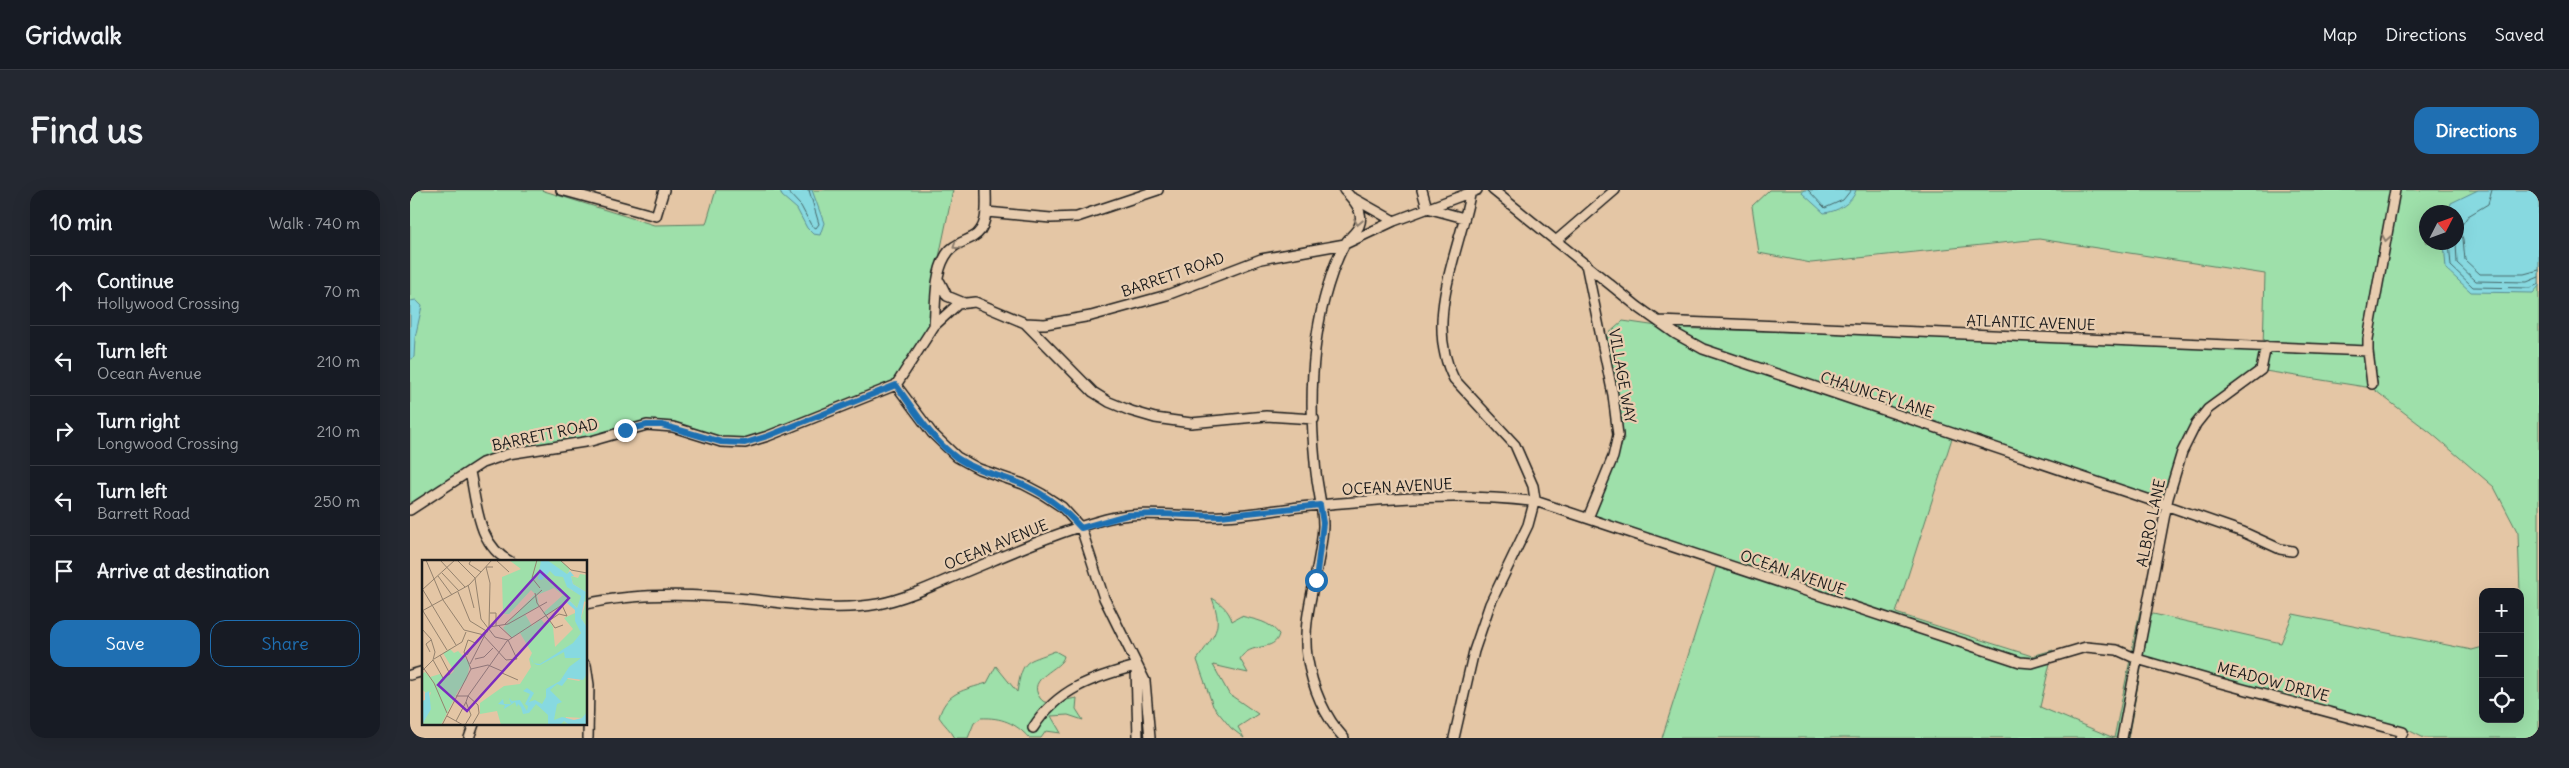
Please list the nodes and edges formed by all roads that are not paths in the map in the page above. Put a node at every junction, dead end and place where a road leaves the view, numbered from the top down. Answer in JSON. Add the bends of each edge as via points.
{"nodes":[{"id":1,"x":561,"y":190,"type":"edge"},
{"id":2,"x":664,"y":190,"type":"edge"},
{"id":3,"x":986,"y":190,"type":"edge"},
{"id":4,"x":1158,"y":190,"type":"edge"},
{"id":5,"x":1344,"y":190,"type":"edge"},
{"id":6,"x":1422,"y":190,"type":"edge"},
{"id":7,"x":1493,"y":190,"type":"edge"},
{"id":8,"x":1615,"y":190,"type":"edge"},
{"id":9,"x":2395,"y":190,"type":"edge"},
{"id":10,"x":1473,"y":191,"type":"edge"},
{"id":11,"x":1351,"y":197,"type":"junction"},
{"id":12,"x":1427,"y":208,"type":"junction"},
{"id":13,"x":987,"y":212,"type":"junction"},
{"id":14,"x":1464,"y":218,"type":"junction"},
{"id":15,"x":1394,"y":221,"type":"junction"},
{"id":16,"x":1557,"y":240,"type":"junction"},
{"id":17,"x":1345,"y":244,"type":"junction"},
{"id":18,"x":1586,"y":264,"type":"junction"},
{"id":19,"x":939,"y":278,"type":"junction"},
{"id":20,"x":964,"y":303,"type":"junction"},
{"id":21,"x":1659,"y":321,"type":"junction"},
{"id":22,"x":1024,"y":324,"type":"junction"},
{"id":23,"x":934,"y":326,"type":"junction"},
{"id":24,"x":2266,"y":346,"type":"junction"},
{"id":25,"x":2368,"y":351,"type":"junction"},
{"id":26,"x":2372,"y":384,"type":"dead end"},
{"id":27,"x":896,"y":385,"type":"junction"},
{"id":28,"x":1314,"y":418,"type":"junction"},
{"id":29,"x":470,"y":472,"type":"junction"},
{"id":30,"x":1535,"y":501,"type":"junction"},
{"id":31,"x":1320,"y":505,"type":"junction"},
{"id":32,"x":2168,"y":506,"type":"junction"},
{"id":33,"x":410,"y":510,"type":"edge"},
{"id":34,"x":1588,"y":518,"type":"junction"},
{"id":35,"x":1081,"y":528,"type":"junction"},
{"id":36,"x":2292,"y":551,"type":"dead end"},
{"id":37,"x":508,"y":560,"type":"edge"},
{"id":38,"x":588,"y":604,"type":"edge"},
{"id":39,"x":2137,"y":659,"type":"junction"},
{"id":40,"x":1136,"y":666,"type":"junction"},
{"id":41,"x":588,"y":678,"type":"edge"},
{"id":42,"x":473,"y":726,"type":"edge"},
{"id":43,"x":1033,"y":728,"type":"dead end"},
{"id":44,"x":2401,"y":735,"type":"edge"},
{"id":45,"x":469,"y":738,"type":"edge"},
{"id":46,"x":588,"y":738,"type":"edge"},
{"id":47,"x":1138,"y":738,"type":"edge"},
{"id":48,"x":1150,"y":738,"type":"edge"},
{"id":49,"x":1344,"y":738,"type":"edge"},
{"id":50,"x":1454,"y":738,"type":"edge"},
{"id":51,"x":2122,"y":738,"type":"edge"}],
"edges":[{"from":1,"to":2,"type":"street","via":[[656,216]]},
{"from":3,"to":13,"type":"street"},
{"from":4,"to":13,"type":"street","via":[[1077,217]]},
{"from":5,"to":11,"type":"street"},
{"from":6,"to":12,"type":"street"},
{"from":7,"to":16,"type":"street","name":"CHAUNCEY LANE"},
{"from":8,"to":16,"type":"street"},
{"from":9,"to":25,"type":"street","one_way":true},
{"from":10,"to":12,"type":"street","name":"BARRETT ROAD"},
{"from":10,"to":14,"type":"street"},
{"from":11,"to":15,"type":"street"},
{"from":11,"to":17,"type":"street","one_way":true,"via":[[1359,210],[1360,225]]},
{"from":12,"to":14,"type":"street"},
{"from":12,"to":15,"type":"street","name":"BARRETT ROAD"},
{"from":13,"to":19,"type":"street","one_way":true,"via":[[977,233],[947,252]]},
{"from":14,"to":30,"type":"street","via":[[1442,318],[1442,343],[1447,365],[1465,394],[1515,444],[1534,486]]},
{"from":15,"to":17,"type":"street","name":"BARRETT ROAD"},
{"from":16,"to":18,"type":"street","name":"CHAUNCEY LANE"},
{"from":17,"to":22,"type":"street","name":"BARRETT ROAD","via":[[1261,259],[1167,295],[1091,316]]},
{"from":17,"to":28,"type":"street","via":[[1324,298],[1317,334]]},
{"from":18,"to":21,"type":"street","name":"CHAUNCEY LANE"},
{"from":18,"to":34,"type":"street","name":"VILLAGE WAY","via":[[1613,394],[1618,435],[1613,457]]},
{"from":19,"to":20,"type":"street","via":[[947,296]]},
{"from":19,"to":23,"type":"street"},
{"from":20,"to":22,"type":"street","name":"BARRETT ROAD","via":[[987,306]]},
{"from":20,"to":23,"type":"street","via":[[953,308]]},
{"from":21,"to":24,"type":"street","name":"ATLANTIC AVENUE"},
{"from":21,"to":32,"type":"street","name":"CHAUNCEY LANE","via":[[1691,343],[1738,363]]},
{"from":22,"to":28,"type":"street","via":[[1093,392],[1131,411],[1191,423],[1266,416]]},
{"from":23,"to":27,"type":"street"},
{"from":24,"to":25,"type":"street","name":"ATLANTIC AVENUE"},
{"from":24,"to":32,"type":"street","name":"ALBRO LANE","via":[[2261,370],[2219,399],[2196,424],[2182,452]]},
{"from":25,"to":26,"type":"street"},
{"from":27,"to":29,"type":"street","name":"BARRETT ROAD","via":[[745,443],[721,442],[673,427],[647,425],[592,441],[508,454]]},
{"from":27,"to":35,"type":"street","via":[[932,433],[956,457],[1042,494],[1062,507]]},
{"from":28,"to":31,"type":"street","via":[[1314,461]]},
{"from":29,"to":33,"type":"street","name":"BARRETT ROAD"},
{"from":29,"to":37,"type":"street","via":[[484,534]]},
{"from":30,"to":31,"type":"street","name":"OCEAN AVENUE","via":[[1441,498]]},
{"from":30,"to":34,"type":"street","name":"OCEAN AVENUE"},
{"from":30,"to":50,"type":"street","via":[[1528,525],[1490,604],[1474,651]]},
{"from":31,"to":35,"type":"street","name":"OCEAN AVENUE","via":[[1220,516],[1127,515]]},
{"from":31,"to":49,"type":"street","via":[[1323,523],[1321,550],[1306,630],[1308,657],[1319,699]]},
{"from":32,"to":36,"type":"street","name":"CHAUNCEY LANE"},
{"from":32,"to":39,"type":"street","name":"ALBRO LANE"},
{"from":34,"to":39,"type":"street","name":"OCEAN AVENUE","via":[[2020,662],[2032,663],[2094,646],[2117,650]]},
{"from":35,"to":38,"type":"street","name":"OCEAN AVENUE","via":[[908,596],[877,604],[824,608],[688,596],[627,598]]},
{"from":35,"to":40,"type":"street","via":[[1104,598]]},
{"from":39,"to":44,"type":"street","name":"MEADOW DRIVE"},
{"from":39,"to":51,"type":"street","name":"ALBRO LANE"},
{"from":40,"to":43,"type":"street","via":[[1095,677],[1073,688],[1047,709]]},
{"from":40,"to":47,"type":"street"},
{"from":40,"to":48,"type":"street","via":[[1144,681]]},
{"from":41,"to":46,"type":"street"},
{"from":42,"to":45,"type":"street"}]}
